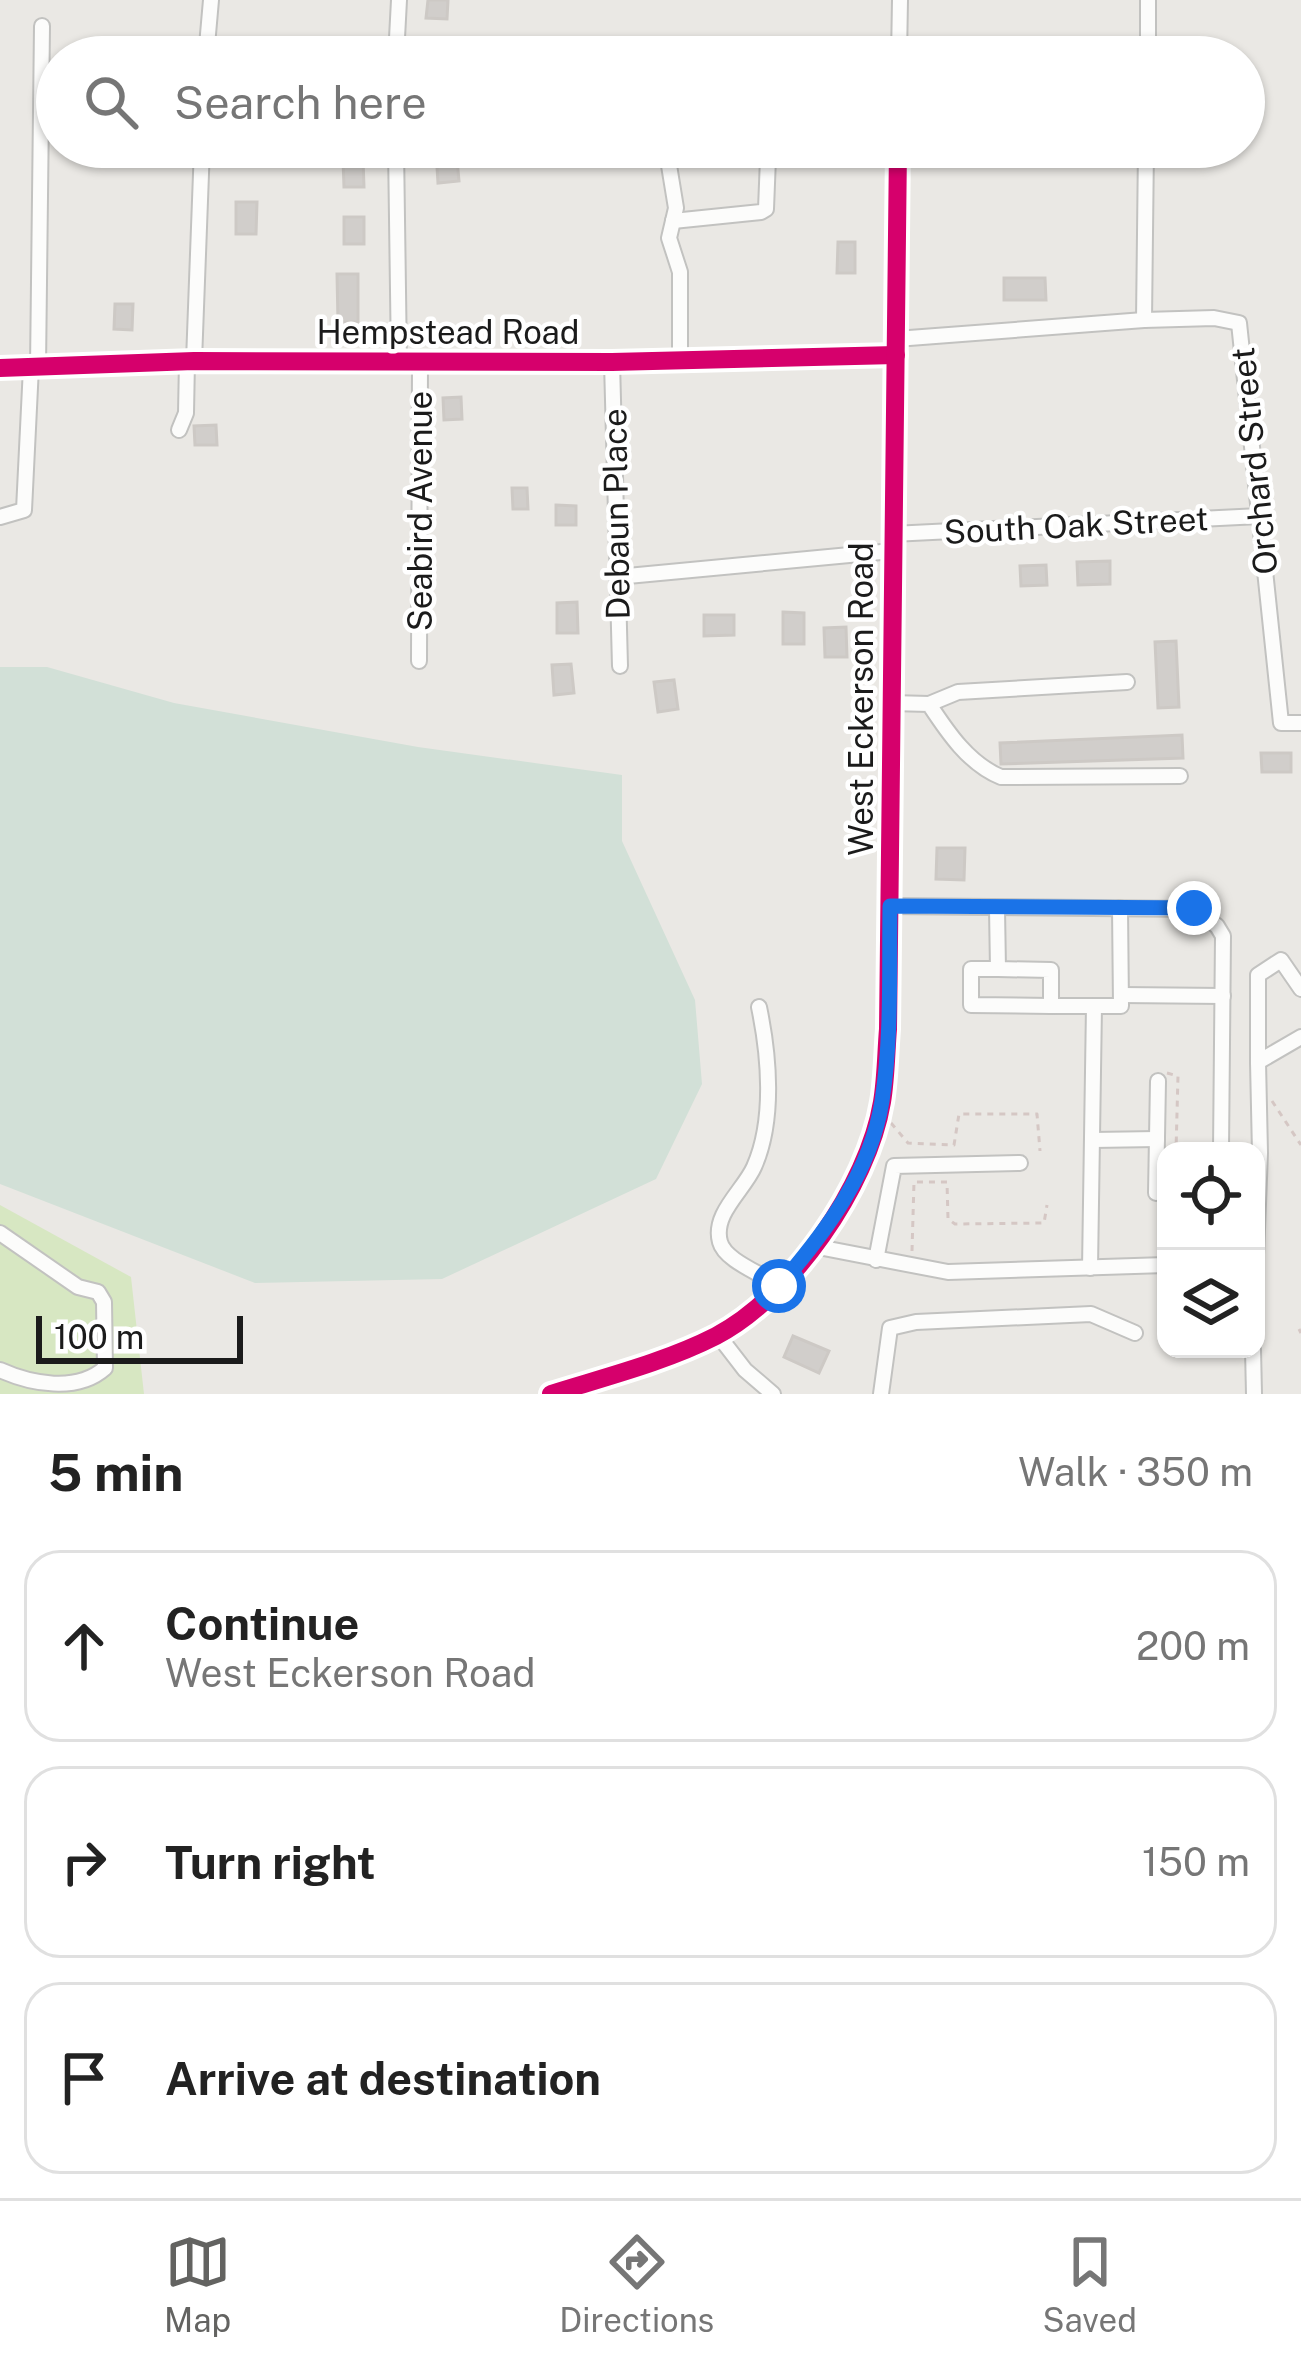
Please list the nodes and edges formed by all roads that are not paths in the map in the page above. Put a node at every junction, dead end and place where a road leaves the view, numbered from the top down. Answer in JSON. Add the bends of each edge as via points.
{"nodes":[{"id":1,"x":212,"y":0,"type":"edge"},
{"id":2,"x":399,"y":0,"type":"edge"},
{"id":3,"x":899,"y":0,"type":"edge"},
{"id":4,"x":1148,"y":0,"type":"edge"},
{"id":5,"x":42,"y":26,"type":"dead end"},
{"id":6,"x":42,"y":36,"type":"edge"},
{"id":7,"x":208,"y":36,"type":"edge"},
{"id":8,"x":398,"y":36,"type":"edge"},
{"id":9,"x":899,"y":36,"type":"edge"},
{"id":10,"x":1148,"y":36,"type":"edge"},
{"id":11,"x":43,"y":168,"type":"edge"},
{"id":12,"x":201,"y":168,"type":"edge"},
{"id":13,"x":396,"y":168,"type":"edge"},
{"id":14,"x":669,"y":168,"type":"edge"},
{"id":15,"x":768,"y":168,"type":"edge"},
{"id":16,"x":898,"y":168,"type":"edge"},
{"id":17,"x":1146,"y":168,"type":"edge"},
{"id":18,"x":673,"y":221,"type":"junction"},
{"id":19,"x":1144,"y":320,"type":"junction"},
{"id":20,"x":896,"y":347,"type":"junction"},
{"id":21,"x":680,"y":359,"type":"junction"},
{"id":22,"x":190,"y":361,"type":"junction"},
{"id":23,"x":399,"y":362,"type":"junction"},
{"id":24,"x":420,"y":362,"type":"junction"},
{"id":25,"x":612,"y":362,"type":"junction"},
{"id":26,"x":35,"y":367,"type":"junction"},
{"id":27,"x":0,"y":368,"type":"edge"},
{"id":28,"x":179,"y":430,"type":"dead end"},
{"id":29,"x":1260,"y":516,"type":"junction"},
{"id":30,"x":0,"y":517,"type":"edge"},
{"id":31,"x":892,"y":543,"type":"junction"},
{"id":32,"x":617,"y":578,"type":"junction"},
{"id":33,"x":419,"y":661,"type":"dead end"},
{"id":34,"x":620,"y":666,"type":"dead end"},
{"id":35,"x":1127,"y":682,"type":"dead end"},
{"id":36,"x":891,"y":703,"type":"junction"},
{"id":37,"x":929,"y":704,"type":"junction"},
{"id":38,"x":1301,"y":723,"type":"edge"},
{"id":39,"x":1180,"y":776,"type":"dead end"},
{"id":40,"x":890,"y":906,"type":"junction"},
{"id":41,"x":1120,"y":908,"type":"junction"},
{"id":42,"x":997,"y":909,"type":"junction"},
{"id":43,"x":998,"y":969,"type":"junction"},
{"id":44,"x":1301,"y":988,"type":"edge"},
{"id":45,"x":1121,"y":995,"type":"junction"},
{"id":46,"x":1223,"y":996,"type":"junction"},
{"id":47,"x":1051,"y":1006,"type":"junction"},
{"id":48,"x":1094,"y":1006,"type":"junction"},
{"id":49,"x":759,"y":1007,"type":"dead end"},
{"id":50,"x":1301,"y":1037,"type":"edge"},
{"id":51,"x":1258,"y":1063,"type":"junction"},
{"id":52,"x":1160,"y":1077,"type":"road end"},
{"id":53,"x":1157,"y":1139,"type":"junction"},
{"id":54,"x":1093,"y":1140,"type":"junction"},
{"id":55,"x":1221,"y":1142,"type":"edge"},
{"id":56,"x":1019,"y":1163,"type":"dead end"},
{"id":57,"x":1156,"y":1193,"type":"dead end"},
{"id":58,"x":0,"y":1233,"type":"edge"},
{"id":59,"x":814,"y":1246,"type":"junction"},
{"id":60,"x":1256,"y":1250,"type":"edge"},
{"id":61,"x":876,"y":1260,"type":"junction"},
{"id":62,"x":1157,"y":1265,"type":"edge"},
{"id":63,"x":1090,"y":1268,"type":"junction"},
{"id":64,"x":779,"y":1286,"type":"junction"},
{"id":65,"x":1136,"y":1333,"type":"dead end"},
{"id":66,"x":718,"y":1335,"type":"junction"},
{"id":67,"x":1253,"y":1358,"type":"edge"},
{"id":68,"x":0,"y":1370,"type":"edge"},
{"id":69,"x":551,"y":1394,"type":"edge"},
{"id":70,"x":773,"y":1394,"type":"edge"},
{"id":71,"x":881,"y":1394,"type":"edge"},
{"id":72,"x":1254,"y":1394,"type":"edge"}],
"edges":[{"from":1,"to":7,"type":"street"},
{"from":2,"to":8,"type":"street"},
{"from":3,"to":9,"type":"street"},
{"from":4,"to":10,"type":"street"},
{"from":5,"to":6,"type":"street"},
{"from":11,"to":26,"type":"street"},
{"from":12,"to":22,"type":"street"},
{"from":13,"to":23,"type":"street"},
{"from":14,"to":18,"type":"street"},
{"from":15,"to":18,"type":"street","via":[[761,212]]},
{"from":16,"to":20,"type":"street","name":"West Eckerson Road"},
{"from":17,"to":19,"type":"street"},
{"from":18,"to":21,"type":"street"},
{"from":19,"to":20,"type":"street","name":"Hempstead Road"},
{"from":19,"to":29,"type":"street","name":"Orchard Street","via":[[1239,322]]},
{"from":20,"to":21,"type":"street","name":"Hempstead Road"},
{"from":20,"to":31,"type":"street","name":"West Eckerson Road"},
{"from":21,"to":25,"type":"street","name":"Hempstead Road"},
{"from":22,"to":23,"type":"street","name":"Hempstead Road"},
{"from":22,"to":26,"type":"street","name":"Hempstead Road"},
{"from":22,"to":28,"type":"street"},
{"from":23,"to":24,"type":"street","name":"Hempstead Road"},
{"from":24,"to":25,"type":"street","name":"Hempstead Road"},
{"from":24,"to":33,"type":"street","name":"Seabird Avenue"},
{"from":25,"to":32,"type":"street","name":"Debaun Place"},
{"from":26,"to":27,"type":"street","name":"Hempstead Road"},
{"from":26,"to":30,"type":"street","via":[[24,510]]},
{"from":29,"to":31,"type":"street","name":"South Oak Street"},
{"from":29,"to":38,"type":"street","name":"Orchard Street","via":[[1281,723]]},
{"from":31,"to":32,"type":"street","name":"South Oak Street"},
{"from":31,"to":36,"type":"street","name":"West Eckerson Road"},
{"from":32,"to":34,"type":"street","name":"Debaun Place"},
{"from":35,"to":37,"type":"street","via":[[958,692]]},
{"from":36,"to":37,"type":"street"},
{"from":36,"to":40,"type":"street","name":"West Eckerson Road"},
{"from":37,"to":39,"type":"street","via":[[983,770],[1001,777]]},
{"from":40,"to":42,"type":"street"},
{"from":40,"to":59,"type":"street","name":"West Eckerson Road","via":[[882,1105],[848,1195]]},
{"from":41,"to":42,"type":"street"},
{"from":41,"to":45,"type":"street"},
{"from":41,"to":46,"type":"street","via":[[1194,908],[1217,926]]},
{"from":42,"to":43,"type":"street"},
{"from":43,"to":47,"type":"street","via":[[1051,970]]},
{"from":43,"to":47,"type":"street","via":[[971,969],[971,1005]]},
{"from":44,"to":51,"type":"street","via":[[1281,960],[1258,975]]},
{"from":45,"to":46,"type":"street"},
{"from":45,"to":48,"type":"street","via":[[1121,1006]]},
{"from":46,"to":55,"type":"street"},
{"from":47,"to":48,"type":"street"},
{"from":48,"to":54,"type":"street"},
{"from":49,"to":64,"type":"street","via":[[763,1135],[718,1234],[725,1252]]},
{"from":50,"to":51,"type":"street"},
{"from":51,"to":60,"type":"street"},
{"from":52,"to":53,"type":"street"},
{"from":53,"to":54,"type":"street"},
{"from":53,"to":57,"type":"street"},
{"from":54,"to":63,"type":"street"},
{"from":56,"to":61,"type":"street","via":[[895,1166]]},
{"from":58,"to":68,"type":"street","via":[[78,1287],[98,1292],[105,1311],[101,1373],[49,1384]]},
{"from":59,"to":61,"type":"street"},
{"from":59,"to":64,"type":"street","name":"West Eckerson Road"},
{"from":61,"to":63,"type":"street","via":[[948,1271]]},
{"from":62,"to":63,"type":"street"},
{"from":64,"to":66,"type":"street","name":"West Eckerson Road"},
{"from":65,"to":71,"type":"street","via":[[1091,1314],[890,1328]]},
{"from":66,"to":69,"type":"street","name":"West Eckerson Road"},
{"from":66,"to":70,"type":"street"},
{"from":67,"to":72,"type":"street"}]}
